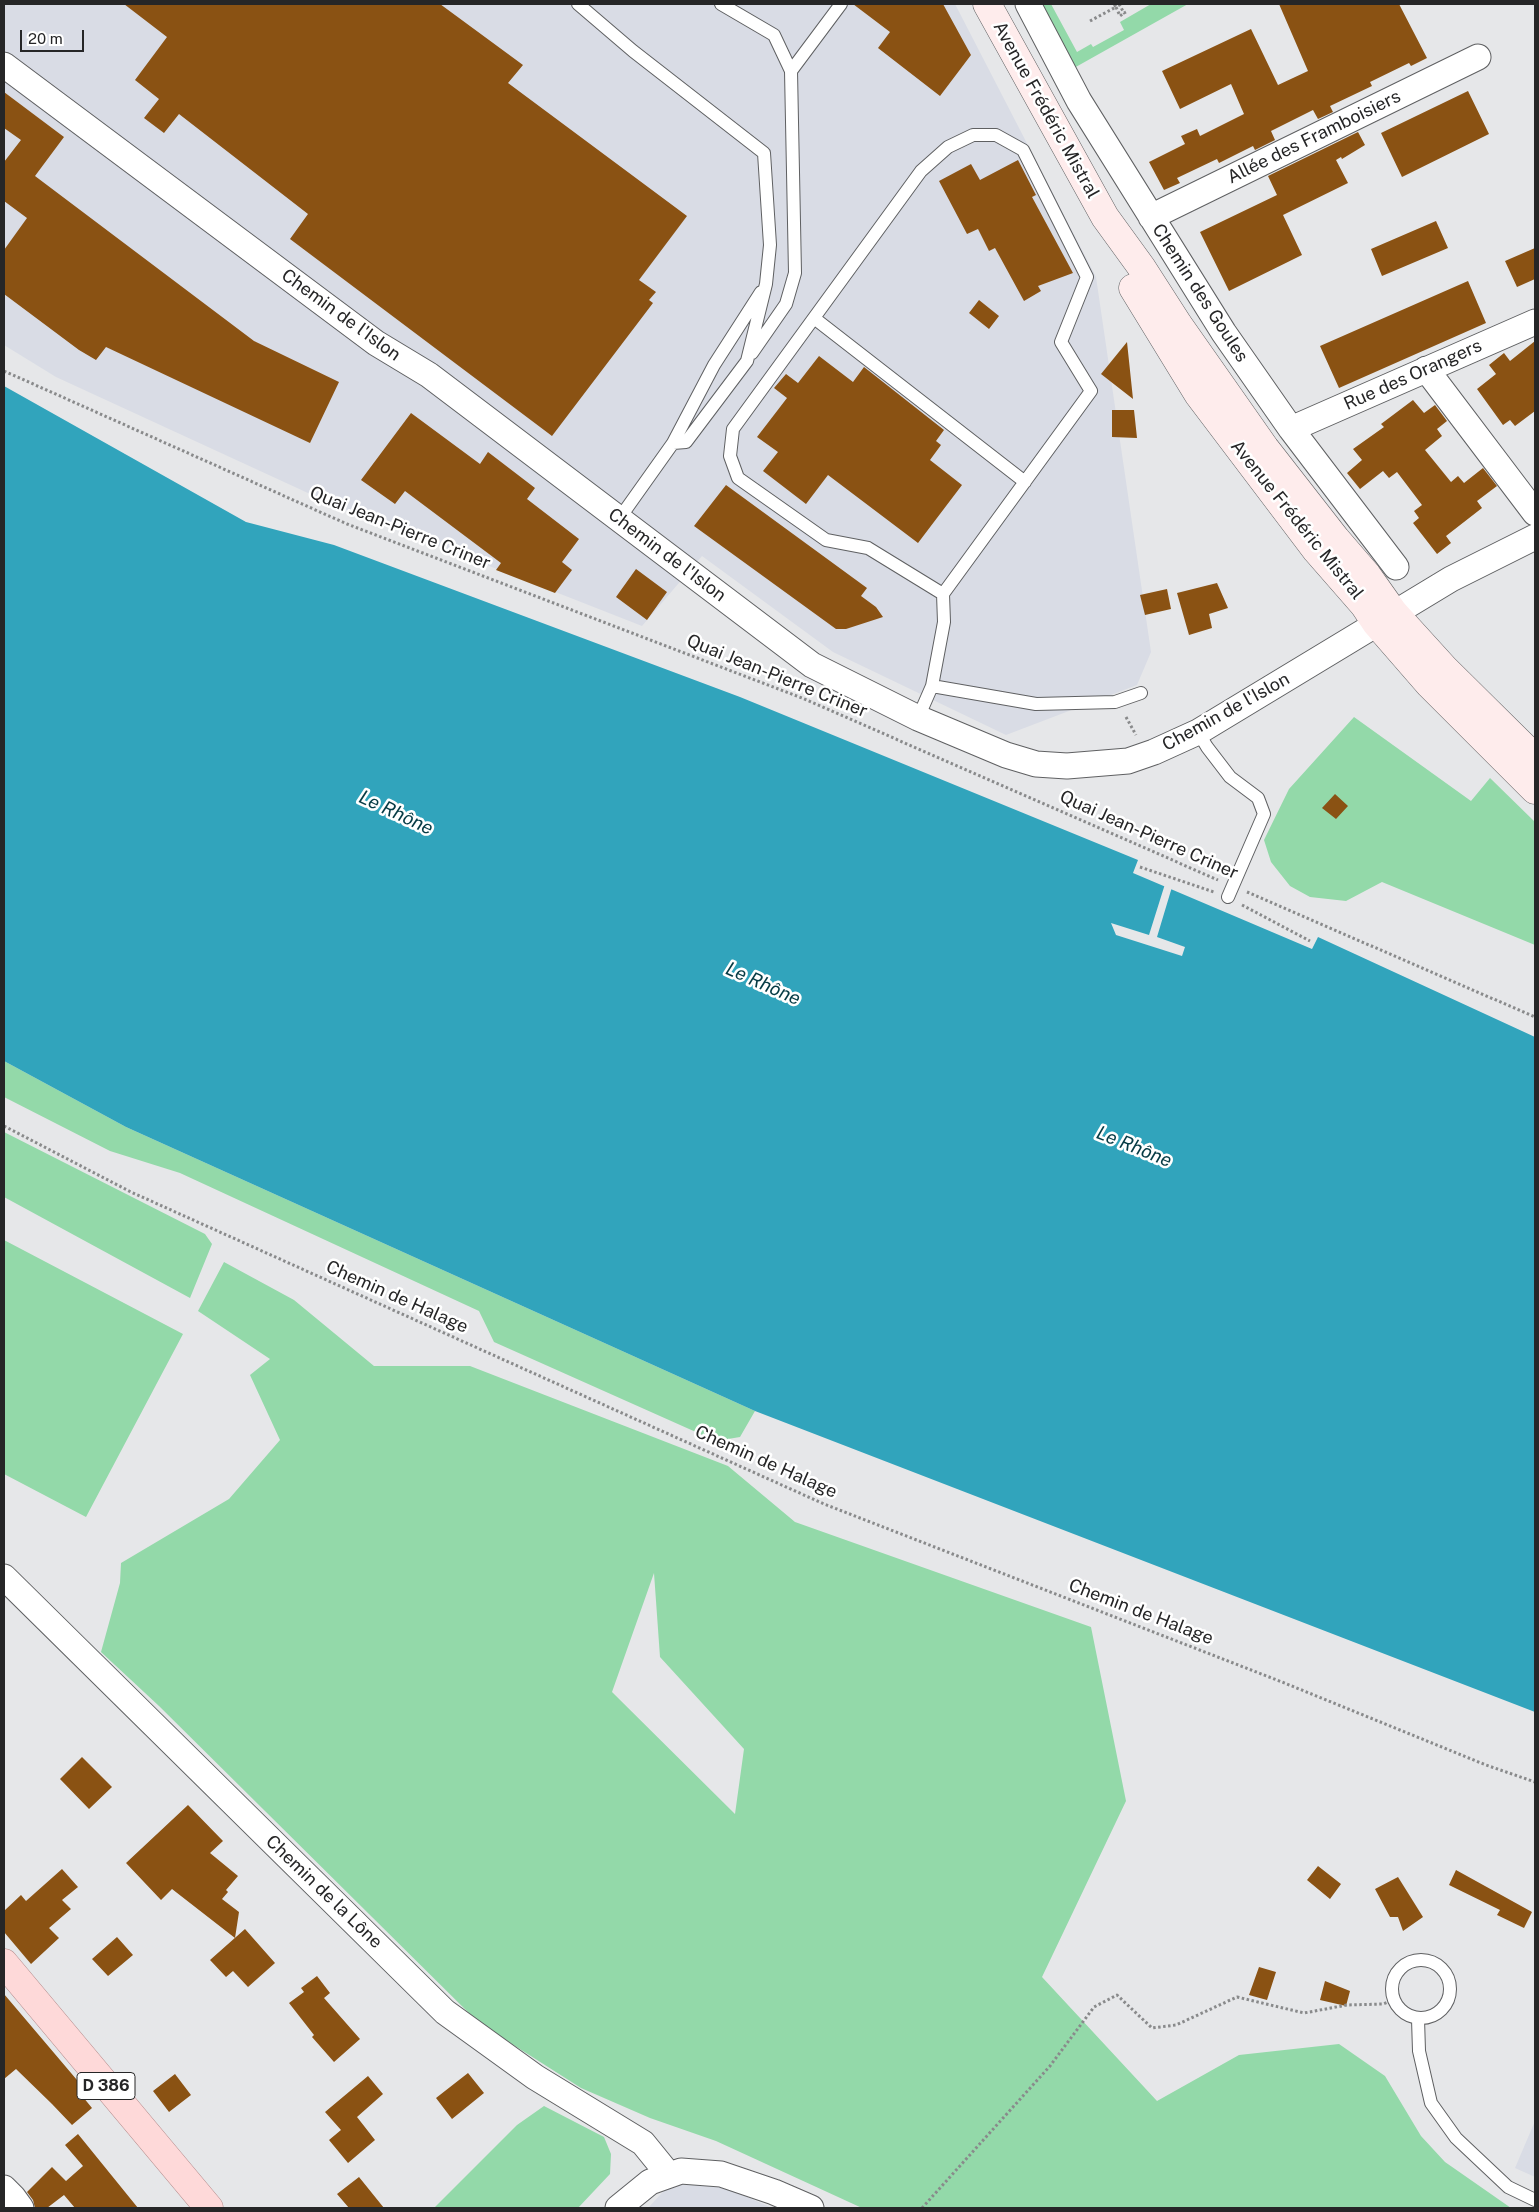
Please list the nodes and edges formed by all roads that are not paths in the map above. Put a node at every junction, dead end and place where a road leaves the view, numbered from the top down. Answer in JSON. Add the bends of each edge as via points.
{"nodes":[{"id":1,"x":578,"y":4,"type":"edge"},
{"id":2,"x":721,"y":4,"type":"edge"},
{"id":3,"x":841,"y":4,"type":"edge"},
{"id":4,"x":987,"y":4,"type":"edge"},
{"id":5,"x":1028,"y":4,"type":"edge"},
{"id":6,"x":1478,"y":57,"type":"dead end"},
{"id":7,"x":4,"y":65,"type":"edge"},
{"id":8,"x":791,"y":71,"type":"junction"},
{"id":9,"x":1151,"y":216,"type":"junction"},
{"id":10,"x":766,"y":284,"type":"junction"},
{"id":11,"x":814,"y":318,"type":"junction"},
{"id":12,"x":1535,"y":322,"type":"edge"},
{"id":13,"x":747,"y":361,"type":"junction"},
{"id":14,"x":1426,"y":369,"type":"junction"},
{"id":15,"x":1291,"y":429,"type":"junction"},
{"id":16,"x":673,"y":443,"type":"junction"},
{"id":17,"x":1025,"y":482,"type":"junction"},
{"id":18,"x":1535,"y":513,"type":"edge"},
{"id":19,"x":619,"y":519,"type":"junction"},
{"id":20,"x":1535,"y":537,"type":"edge"},
{"id":21,"x":1396,"y":567,"type":"dead end"},
{"id":22,"x":943,"y":594,"type":"junction"},
{"id":23,"x":1385,"y":618,"type":"junction"},
{"id":24,"x":932,"y":686,"type":"junction"},
{"id":25,"x":1141,"y":693,"type":"dead end"},
{"id":26,"x":918,"y":718,"type":"junction"},
{"id":27,"x":1198,"y":732,"type":"junction"},
{"id":28,"x":1535,"y":758,"type":"edge"},
{"id":29,"x":1535,"y":790,"type":"edge"},
{"id":30,"x":1230,"y":892,"type":"road end"},
{"id":31,"x":4,"y":1577,"type":"edge"},
{"id":32,"x":4,"y":1964,"type":"edge"},
{"id":33,"x":1418,"y":2019,"type":"junction"},
{"id":34,"x":669,"y":2175,"type":"junction"},
{"id":35,"x":4,"y":2188,"type":"edge"},
{"id":36,"x":1535,"y":2200,"type":"edge"},
{"id":37,"x":21,"y":2208,"type":"edge"},
{"id":38,"x":209,"y":2208,"type":"edge"},
{"id":39,"x":618,"y":2208,"type":"edge"},
{"id":40,"x":811,"y":2208,"type":"edge"}],
"edges":[{"from":1,"to":10,"type":"lane","via":[[764,153],[770,245]]},
{"from":2,"to":8,"type":"lane","via":[[774,35]]},
{"from":3,"to":8,"type":"lane"},
{"from":4,"to":23,"type":"main road","name":"Avenue Frédéric Mistral","via":[[1105,216],[1265,448],[1367,575]]},
{"from":5,"to":9,"type":"street","name":"Chemin des Goules","via":[[1079,101]]},
{"from":6,"to":9,"type":"street","name":"Allée des Framboisiers"},
{"from":7,"to":19,"type":"street","name":"Chemin de l'Islon","via":[[376,343],[429,375]]},
{"from":8,"to":13,"type":"lane","via":[[795,273],[786,304]]},
{"from":9,"to":15,"type":"street","name":"Chemin des Goules","via":[[1224,333]]},
{"from":10,"to":13,"type":"lane"},
{"from":10,"to":16,"type":"lane","via":[[714,364]]},
{"from":11,"to":17,"type":"lane"},
{"from":11,"to":17,"type":"lane","via":[[921,171],[948,147],[973,135],[996,135],[1023,150],[1087,277],[1061,342],[1091,391]]},
{"from":11,"to":22,"type":"lane","via":[[733,429],[730,456],[738,478],[826,540],[868,548]]},
{"from":12,"to":14,"type":"street","name":"Rue des Orangers"},
{"from":13,"to":16,"type":"lane","via":[[686,442]]},
{"from":14,"to":15,"type":"street","name":"Rue des Orangers"},
{"from":14,"to":18,"type":"street"},
{"from":15,"to":21,"type":"street","name":"Chemin des Goules"},
{"from":16,"to":19,"type":"lane"},
{"from":17,"to":22,"type":"lane"},
{"from":19,"to":26,"type":"street","name":"Chemin de l'Islon","via":[[812,665]]},
{"from":20,"to":23,"type":"street","name":"Chemin de l'Islon","via":[[1451,579]]},
{"from":22,"to":24,"type":"lane","via":[[944,622]]},
{"from":23,"to":27,"type":"street","name":"Chemin de l'Islon"},
{"from":23,"to":28,"type":"main road","name":"Avenue Frédéric Mistral","via":[[1444,668]]},
{"from":23,"to":29,"type":"main road","name":"Avenue Frédéric Mistral","via":[[1429,684]]},
{"from":24,"to":25,"type":"lane","via":[[1036,704],[1115,702]]},
{"from":24,"to":26,"type":"lane"},
{"from":26,"to":27,"type":"street","name":"Chemin de l'Islon","via":[[1006,755],[1036,764],[1067,766],[1128,761]]},
{"from":27,"to":30,"type":"lane","via":[[1230,778],[1258,798],[1264,814]]},
{"from":31,"to":34,"type":"street","name":"Chemin de la Lône","via":[[445,2012],[535,2078],[643,2143]]},
{"from":32,"to":38,"type":"main road","number":"D 386"},
{"from":33,"to":33,"type":"lane","via":[[1437,2014],[1450,1997],[1446,1974],[1440,1967],[1423,1960],[1406,1963],[1394,1975],[1391,1986],[1392,2000],[1401,2012]]},
{"from":33,"to":36,"type":"lane","via":[[1419,2051],[1431,2103],[1456,2138],[1508,2187]]},
{"from":34,"to":39,"type":"street","via":[[650,2182]]},
{"from":34,"to":40,"type":"street","via":[[681,2171],[721,2174]]},
{"from":35,"to":37,"type":"street"}]}
